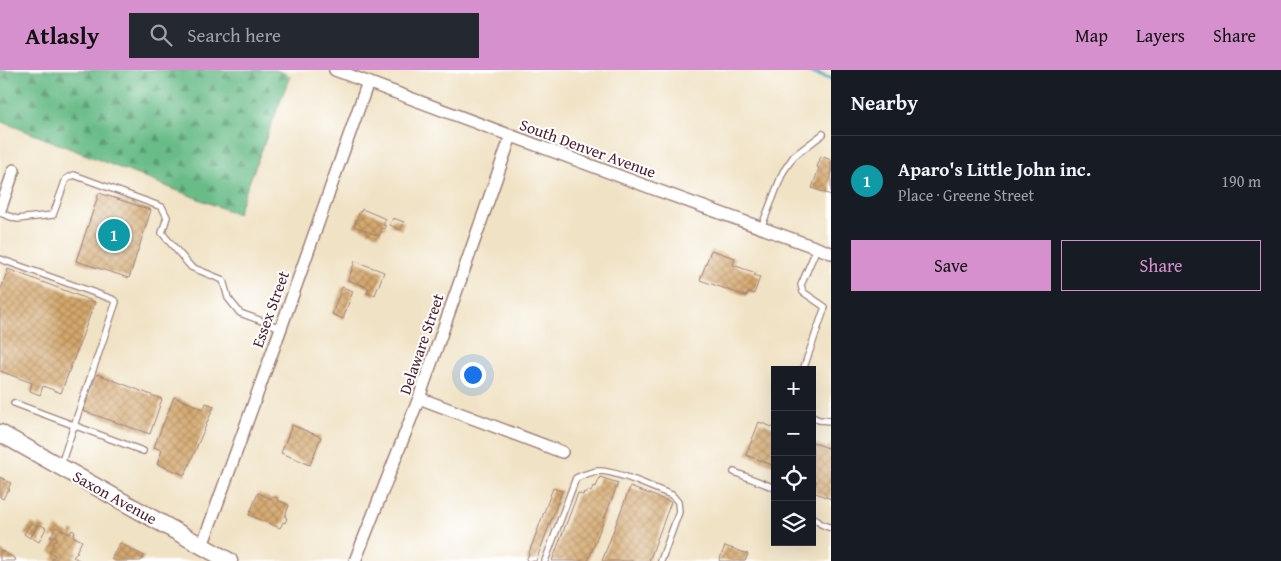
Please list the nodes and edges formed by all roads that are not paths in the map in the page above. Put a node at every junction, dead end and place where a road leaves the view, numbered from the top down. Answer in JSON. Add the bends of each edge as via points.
{"nodes":[{"id":1,"x":335,"y":70,"type":"edge"},
{"id":2,"x":368,"y":82,"type":"junction"},
{"id":3,"x":823,"y":134,"type":"dead end"},
{"id":4,"x":511,"y":136,"type":"junction"},
{"id":5,"x":14,"y":170,"type":"dead end"},
{"id":6,"x":0,"y":212,"type":"edge"},
{"id":7,"x":761,"y":228,"type":"junction"},
{"id":8,"x":818,"y":248,"type":"junction"},
{"id":9,"x":831,"y":253,"type":"edge"},
{"id":10,"x":0,"y":259,"type":"edge"},
{"id":11,"x":828,"y":308,"type":"edge"},
{"id":12,"x":281,"y":328,"type":"junction"},
{"id":13,"x":805,"y":366,"type":"edge"},
{"id":14,"x":419,"y":398,"type":"junction"},
{"id":15,"x":14,"y":403,"type":"dead end"},
{"id":16,"x":816,"y":419,"type":"edge"},
{"id":17,"x":831,"y":421,"type":"edge"},
{"id":18,"x":74,"y":426,"type":"junction"},
{"id":19,"x":0,"y":434,"type":"edge"},
{"id":20,"x":144,"y":451,"type":"dead end"},
{"id":21,"x":562,"y":452,"type":"dead end"},
{"id":22,"x":60,"y":467,"type":"junction"},
{"id":23,"x":734,"y":472,"type":"dead end"},
{"id":24,"x":771,"y":486,"type":"edge"},
{"id":25,"x":816,"y":520,"type":"edge"},
{"id":26,"x":831,"y":528,"type":"edge"},
{"id":27,"x":202,"y":546,"type":"junction"},
{"id":28,"x":230,"y":561,"type":"edge"},
{"id":29,"x":355,"y":561,"type":"edge"},
{"id":30,"x":545,"y":561,"type":"edge"},
{"id":31,"x":661,"y":561,"type":"edge"}],
"edges":[{"from":1,"to":2,"type":"street","name":"South Denver Avenue"},
{"from":2,"to":4,"type":"street","name":"South Denver Avenue"},
{"from":2,"to":12,"type":"street","name":"Essex Street"},
{"from":3,"to":7,"type":"lane","via":[[794,156],[783,172]]},
{"from":4,"to":7,"type":"street","name":"South Denver Avenue"},
{"from":4,"to":14,"type":"street","name":"Delaware Street"},
{"from":5,"to":6,"type":"street"},
{"from":6,"to":12,"type":"lane","via":[[16,219],[53,215],[66,179],[74,175],[162,207],[166,217],[162,233],[190,267],[223,280],[228,298],[240,313]]},
{"from":7,"to":8,"type":"street","name":"South Denver Avenue"},
{"from":8,"to":9,"type":"street","name":"South Denver Avenue"},
{"from":8,"to":11,"type":"lane","via":[[801,285],[803,292]]},
{"from":10,"to":18,"type":"lane","via":[[116,302]]},
{"from":11,"to":13,"type":"lane"},
{"from":12,"to":27,"type":"street","name":"Essex Street"},
{"from":14,"to":21,"type":"street"},
{"from":14,"to":29,"type":"street","name":"Delaware Street"},
{"from":15,"to":18,"type":"lane"},
{"from":16,"to":17,"type":"lane"},
{"from":18,"to":20,"type":"lane"},
{"from":18,"to":22,"type":"lane"},
{"from":19,"to":22,"type":"street","name":"Saxon Avenue"},
{"from":22,"to":27,"type":"street","name":"Saxon Avenue"},
{"from":23,"to":24,"type":"lane"},
{"from":25,"to":26,"type":"lane"},
{"from":27,"to":28,"type":"street","name":"Saxon Avenue"},
{"from":30,"to":31,"type":"lane","via":[[576,478],[597,471],[614,473],[672,495],[678,502],[679,512]]}]}
